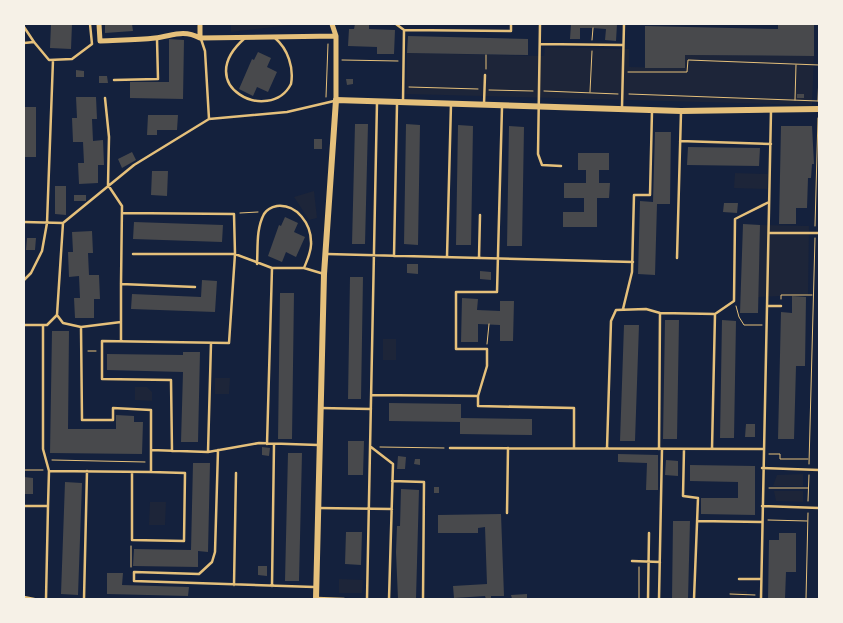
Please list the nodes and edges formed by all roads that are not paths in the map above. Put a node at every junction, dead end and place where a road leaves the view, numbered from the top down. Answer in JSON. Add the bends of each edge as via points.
{"nodes":[{"id":1,"x":90,"y":24,"type":"edge"},
{"id":2,"x":99,"y":24,"type":"edge"},
{"id":3,"x":200,"y":24,"type":"edge"},
{"id":4,"x":332,"y":24,"type":"edge"},
{"id":5,"x":396,"y":24,"type":"edge"},
{"id":6,"x":511,"y":24,"type":"edge"},
{"id":7,"x":540,"y":24,"type":"edge"},
{"id":8,"x":624,"y":24,"type":"edge"},
{"id":9,"x":24,"y":27,"type":"edge"},
{"id":10,"x":404,"y":30,"type":"junction"},
{"id":11,"x":274,"y":36,"type":"junction"},
{"id":12,"x":336,"y":36,"type":"junction"},
{"id":13,"x":246,"y":37,"type":"junction"},
{"id":14,"x":157,"y":38,"type":"junction"},
{"id":15,"x":200,"y":38,"type":"junction"},
{"id":16,"x":34,"y":42,"type":"junction"},
{"id":17,"x":24,"y":43,"type":"edge"},
{"id":18,"x":540,"y":44,"type":"junction"},
{"id":19,"x":624,"y":45,"type":"junction"},
{"id":20,"x":53,"y":60,"type":"junction"},
{"id":21,"x":485,"y":74,"type":"road end"},
{"id":22,"x":114,"y":80,"type":"dead end"},
{"id":23,"x":105,"y":98,"type":"dead end"},
{"id":24,"x":336,"y":100,"type":"junction"},
{"id":25,"x":377,"y":102,"type":"junction"},
{"id":26,"x":400,"y":102,"type":"junction"},
{"id":27,"x":451,"y":104,"type":"junction"},
{"id":28,"x":484,"y":106,"type":"junction"},
{"id":29,"x":502,"y":107,"type":"junction"},
{"id":30,"x":539,"y":107,"type":"junction"},
{"id":31,"x":622,"y":108,"type":"junction"},
{"id":32,"x":652,"y":109,"type":"junction"},
{"id":33,"x":819,"y":109,"type":"edge"},
{"id":34,"x":681,"y":110,"type":"junction"},
{"id":35,"x":771,"y":111,"type":"junction"},
{"id":36,"x":209,"y":119,"type":"junction"},
{"id":37,"x":680,"y":142,"type":"junction"},
{"id":38,"x":770,"y":144,"type":"junction"},
{"id":39,"x":561,"y":166,"type":"dead end"},
{"id":40,"x":108,"y":185,"type":"junction"},
{"id":41,"x":770,"y":202,"type":"junction"},
{"id":42,"x":122,"y":213,"type":"junction"},
{"id":43,"x":480,"y":215,"type":"dead end"},
{"id":44,"x":24,"y":222,"type":"edge"},
{"id":45,"x":47,"y":223,"type":"junction"},
{"id":46,"x":63,"y":223,"type":"junction"},
{"id":47,"x":769,"y":233,"type":"junction"},
{"id":48,"x":819,"y":233,"type":"edge"},
{"id":49,"x":133,"y":254,"type":"dead end"},
{"id":50,"x":236,"y":254,"type":"junction"},
{"id":51,"x":326,"y":254,"type":"junction"},
{"id":52,"x":374,"y":255,"type":"junction"},
{"id":53,"x":394,"y":256,"type":"junction"},
{"id":54,"x":447,"y":257,"type":"junction"},
{"id":55,"x":479,"y":258,"type":"junction"},
{"id":56,"x":677,"y":258,"type":"dead end"},
{"id":57,"x":498,"y":259,"type":"junction"},
{"id":58,"x":633,"y":262,"type":"junction"},
{"id":59,"x":257,"y":264,"type":"junction"},
{"id":60,"x":272,"y":268,"type":"junction"},
{"id":61,"x":304,"y":268,"type":"junction"},
{"id":62,"x":324,"y":274,"type":"junction"},
{"id":63,"x":24,"y":280,"type":"edge"},
{"id":64,"x":121,"y":284,"type":"junction"},
{"id":65,"x":196,"y":287,"type":"dead end"},
{"id":66,"x":768,"y":306,"type":"junction"},
{"id":67,"x":781,"y":306,"type":"road end"},
{"id":68,"x":623,"y":309,"type":"junction"},
{"id":69,"x":660,"y":313,"type":"junction"},
{"id":70,"x":715,"y":314,"type":"junction"},
{"id":71,"x":57,"y":315,"type":"junction"},
{"id":72,"x":121,"y":322,"type":"junction"},
{"id":73,"x":24,"y":325,"type":"edge"},
{"id":74,"x":43,"y":325,"type":"junction"},
{"id":75,"x":81,"y":327,"type":"junction"},
{"id":76,"x":122,"y":341,"type":"junction"},
{"id":77,"x":211,"y":343,"type":"junction"},
{"id":78,"x":372,"y":395,"type":"junction"},
{"id":79,"x":478,"y":396,"type":"junction"},
{"id":80,"x":320,"y":408,"type":"junction"},
{"id":81,"x":371,"y":409,"type":"junction"},
{"id":82,"x":267,"y":444,"type":"junction"},
{"id":83,"x":274,"y":444,"type":"junction"},
{"id":84,"x":319,"y":445,"type":"junction"},
{"id":85,"x":371,"y":447,"type":"junction"},
{"id":86,"x":450,"y":448,"type":"road end"},
{"id":87,"x":508,"y":448,"type":"junction"},
{"id":88,"x":574,"y":448,"type":"junction"},
{"id":89,"x":606,"y":448,"type":"junction"},
{"id":90,"x":660,"y":449,"type":"junction"},
{"id":91,"x":684,"y":449,"type":"junction"},
{"id":92,"x":712,"y":449,"type":"junction"},
{"id":93,"x":763,"y":449,"type":"junction"},
{"id":94,"x":151,"y":450,"type":"junction"},
{"id":95,"x":218,"y":450,"type":"junction"},
{"id":96,"x":172,"y":451,"type":"junction"},
{"id":97,"x":208,"y":452,"type":"junction"},
{"id":98,"x":762,"y":468,"type":"junction"},
{"id":99,"x":819,"y":470,"type":"edge"},
{"id":100,"x":49,"y":471,"type":"junction"},
{"id":101,"x":87,"y":471,"type":"junction"},
{"id":102,"x":132,"y":472,"type":"junction"},
{"id":103,"x":151,"y":472,"type":"junction"},
{"id":104,"x":236,"y":473,"type":"dead end"},
{"id":105,"x":392,"y":481,"type":"junction"},
{"id":106,"x":24,"y":506,"type":"edge"},
{"id":107,"x":48,"y":506,"type":"junction"},
{"id":108,"x":762,"y":506,"type":"junction"},
{"id":109,"x":318,"y":508,"type":"junction"},
{"id":110,"x":819,"y":508,"type":"edge"},
{"id":111,"x":369,"y":509,"type":"junction"},
{"id":112,"x":392,"y":509,"type":"junction"},
{"id":113,"x":507,"y":513,"type":"dead end"},
{"id":114,"x":697,"y":521,"type":"junction"},
{"id":115,"x":762,"y":521,"type":"junction"},
{"id":116,"x":649,"y":533,"type":"dead end"},
{"id":117,"x":632,"y":561,"type":"dead end"},
{"id":118,"x":648,"y":562,"type":"junction"},
{"id":119,"x":660,"y":562,"type":"junction"},
{"id":120,"x":739,"y":579,"type":"dead end"},
{"id":121,"x":761,"y":579,"type":"junction"},
{"id":122,"x":234,"y":585,"type":"junction"},
{"id":123,"x":272,"y":586,"type":"junction"},
{"id":124,"x":316,"y":587,"type":"junction"},
{"id":125,"x":24,"y":597,"type":"edge"},
{"id":126,"x":34,"y":599,"type":"edge"},
{"id":127,"x":46,"y":599,"type":"edge"},
{"id":128,"x":84,"y":599,"type":"edge"},
{"id":129,"x":316,"y":599,"type":"edge"},
{"id":130,"x":344,"y":599,"type":"edge"},
{"id":131,"x":367,"y":599,"type":"edge"},
{"id":132,"x":390,"y":599,"type":"edge"},
{"id":133,"x":422,"y":599,"type":"edge"},
{"id":134,"x":648,"y":599,"type":"edge"},
{"id":135,"x":659,"y":599,"type":"edge"},
{"id":136,"x":694,"y":599,"type":"edge"},
{"id":137,"x":761,"y":599,"type":"edge"}],
"edges":[{"from":1,"to":20,"type":"lane","via":[[92,44],[72,59]]},
{"from":2,"to":14,"type":"street","via":[[100,41]]},
{"from":3,"to":15,"type":"street"},
{"from":4,"to":12,"type":"street"},
{"from":5,"to":10,"type":"lane"},
{"from":6,"to":10,"type":"lane","via":[[511,31]]},
{"from":7,"to":18,"type":"lane"},
{"from":8,"to":19,"type":"lane"},
{"from":9,"to":16,"type":"lane"},
{"from":10,"to":26,"type":"lane"},
{"from":11,"to":12,"type":"street"},
{"from":11,"to":13,"type":"street"},
{"from":11,"to":13,"type":"lane","via":[[286,52],[292,80],[283,94],[263,101],[238,96],[226,75],[228,59]]},
{"from":12,"to":24,"type":"street"},
{"from":13,"to":15,"type":"street"},
{"from":14,"to":15,"type":"street","via":[[182,32]]},
{"from":14,"to":22,"type":"lane","via":[[158,79]]},
{"from":15,"to":36,"type":"lane","via":[[205,51]]},
{"from":16,"to":17,"type":"lane"},
{"from":16,"to":20,"type":"lane","via":[[49,60]]},
{"from":18,"to":19,"type":"lane"},
{"from":18,"to":30,"type":"lane"},
{"from":19,"to":31,"type":"lane"},
{"from":20,"to":45,"type":"lane"},
{"from":21,"to":28,"type":"lane"},
{"from":23,"to":40,"type":"lane","via":[[109,137]]},
{"from":24,"to":25,"type":"street"},
{"from":24,"to":36,"type":"lane","via":[[287,112]]},
{"from":24,"to":51,"type":"street"},
{"from":25,"to":26,"type":"street"},
{"from":25,"to":52,"type":"lane"},
{"from":26,"to":27,"type":"street"},
{"from":26,"to":53,"type":"lane"},
{"from":27,"to":28,"type":"street"},
{"from":27,"to":54,"type":"lane"},
{"from":28,"to":29,"type":"street"},
{"from":29,"to":30,"type":"street"},
{"from":29,"to":57,"type":"lane"},
{"from":30,"to":31,"type":"street"},
{"from":30,"to":39,"type":"lane","via":[[538,154],[542,166]]},
{"from":31,"to":32,"type":"street"},
{"from":32,"to":34,"type":"street"},
{"from":32,"to":58,"type":"lane","via":[[650,195],[634,195]]},
{"from":33,"to":35,"type":"street"},
{"from":34,"to":35,"type":"street"},
{"from":34,"to":37,"type":"lane"},
{"from":35,"to":38,"type":"lane"},
{"from":36,"to":40,"type":"lane","via":[[134,165]]},
{"from":37,"to":38,"type":"lane"},
{"from":37,"to":56,"type":"lane"},
{"from":38,"to":41,"type":"lane"},
{"from":40,"to":42,"type":"lane","via":[[122,206]]},
{"from":40,"to":46,"type":"lane"},
{"from":41,"to":47,"type":"lane"},
{"from":41,"to":70,"type":"lane","via":[[735,219],[734,301]]},
{"from":42,"to":50,"type":"lane","via":[[234,214]]},
{"from":42,"to":64,"type":"lane"},
{"from":43,"to":55,"type":"lane"},
{"from":44,"to":45,"type":"lane"},
{"from":45,"to":46,"type":"lane"},
{"from":45,"to":63,"type":"lane","via":[[42,251]]},
{"from":46,"to":71,"type":"lane"},
{"from":47,"to":48,"type":"lane"},
{"from":47,"to":66,"type":"lane"},
{"from":49,"to":50,"type":"lane"},
{"from":50,"to":59,"type":"lane"},
{"from":50,"to":77,"type":"lane","via":[[229,343]]},
{"from":51,"to":52,"type":"lane"},
{"from":51,"to":62,"type":"street"},
{"from":52,"to":53,"type":"lane"},
{"from":52,"to":78,"type":"lane"},
{"from":53,"to":54,"type":"lane"},
{"from":54,"to":55,"type":"lane"},
{"from":55,"to":57,"type":"lane"},
{"from":57,"to":58,"type":"lane"},
{"from":57,"to":79,"type":"lane","via":[[497,292],[456,292],[456,349],[487,349],[487,366]]},
{"from":58,"to":68,"type":"lane"},
{"from":59,"to":60,"type":"lane"},
{"from":59,"to":61,"type":"lane","via":[[258,238],[264,214],[272,207],[285,206],[297,211],[308,228],[312,243]]},
{"from":60,"to":61,"type":"lane"},
{"from":60,"to":82,"type":"lane"},
{"from":61,"to":62,"type":"lane"},
{"from":62,"to":80,"type":"street"},
{"from":64,"to":65,"type":"lane"},
{"from":64,"to":72,"type":"lane"},
{"from":66,"to":67,"type":"lane"},
{"from":66,"to":93,"type":"lane","via":[[766,444]]},
{"from":68,"to":69,"type":"lane"},
{"from":68,"to":89,"type":"lane","via":[[616,310],[611,321]]},
{"from":69,"to":70,"type":"lane"},
{"from":69,"to":90,"type":"lane"},
{"from":70,"to":92,"type":"lane"},
{"from":71,"to":74,"type":"lane","via":[[47,326]]},
{"from":71,"to":75,"type":"lane","via":[[63,323]]},
{"from":72,"to":75,"type":"lane"},
{"from":72,"to":76,"type":"lane"},
{"from":73,"to":74,"type":"lane"},
{"from":74,"to":100,"type":"lane","via":[[43,449]]},
{"from":75,"to":94,"type":"lane","via":[[82,420],[113,420],[113,408],[151,410]]},
{"from":76,"to":77,"type":"lane"},
{"from":76,"to":96,"type":"lane","via":[[102,341],[102,379],[172,380]]},
{"from":77,"to":97,"type":"lane"},
{"from":78,"to":79,"type":"lane"},
{"from":78,"to":81,"type":"lane"},
{"from":79,"to":88,"type":"lane","via":[[478,406],[574,408]]},
{"from":80,"to":81,"type":"lane"},
{"from":80,"to":84,"type":"street"},
{"from":81,"to":85,"type":"lane"},
{"from":82,"to":83,"type":"lane"},
{"from":82,"to":95,"type":"lane"},
{"from":83,"to":84,"type":"lane"},
{"from":83,"to":123,"type":"lane"},
{"from":84,"to":109,"type":"street"},
{"from":85,"to":105,"type":"lane","via":[[393,464]]},
{"from":85,"to":111,"type":"lane"},
{"from":86,"to":87,"type":"lane"},
{"from":87,"to":88,"type":"lane"},
{"from":87,"to":113,"type":"lane"},
{"from":88,"to":89,"type":"lane"},
{"from":89,"to":90,"type":"lane"},
{"from":90,"to":91,"type":"lane"},
{"from":90,"to":119,"type":"lane"},
{"from":91,"to":92,"type":"lane"},
{"from":91,"to":114,"type":"lane","via":[[683,496],[698,498]]},
{"from":92,"to":93,"type":"lane"},
{"from":93,"to":98,"type":"lane"},
{"from":94,"to":96,"type":"lane"},
{"from":94,"to":103,"type":"lane"},
{"from":95,"to":97,"type":"lane"},
{"from":95,"to":122,"type":"lane","via":[[216,546],[212,562],[200,574],[134,572],[134,581]]},
{"from":96,"to":97,"type":"lane"},
{"from":98,"to":99,"type":"lane"},
{"from":98,"to":108,"type":"lane"},
{"from":100,"to":101,"type":"lane"},
{"from":100,"to":107,"type":"lane"},
{"from":101,"to":102,"type":"lane"},
{"from":101,"to":128,"type":"lane"},
{"from":102,"to":103,"type":"lane"},
{"from":102,"to":103,"type":"lane","via":[[132,540],[184,541],[185,473]]},
{"from":104,"to":122,"type":"lane"},
{"from":105,"to":112,"type":"lane"},
{"from":105,"to":133,"type":"lane","via":[[424,482]]},
{"from":106,"to":107,"type":"lane"},
{"from":107,"to":127,"type":"lane"},
{"from":108,"to":110,"type":"lane"},
{"from":108,"to":115,"type":"lane"},
{"from":109,"to":111,"type":"lane"},
{"from":109,"to":124,"type":"street"},
{"from":111,"to":112,"type":"lane"},
{"from":111,"to":131,"type":"lane"},
{"from":112,"to":132,"type":"lane"},
{"from":114,"to":115,"type":"lane"},
{"from":114,"to":136,"type":"lane"},
{"from":115,"to":121,"type":"lane"},
{"from":116,"to":118,"type":"lane"},
{"from":117,"to":118,"type":"lane"},
{"from":118,"to":119,"type":"lane"},
{"from":118,"to":134,"type":"lane"},
{"from":119,"to":135,"type":"lane"},
{"from":120,"to":121,"type":"lane"},
{"from":121,"to":137,"type":"lane"},
{"from":122,"to":123,"type":"lane"},
{"from":123,"to":124,"type":"lane"},
{"from":124,"to":129,"type":"street"},
{"from":125,"to":126,"type":"lane"},
{"from":129,"to":130,"type":"lane"}]}
